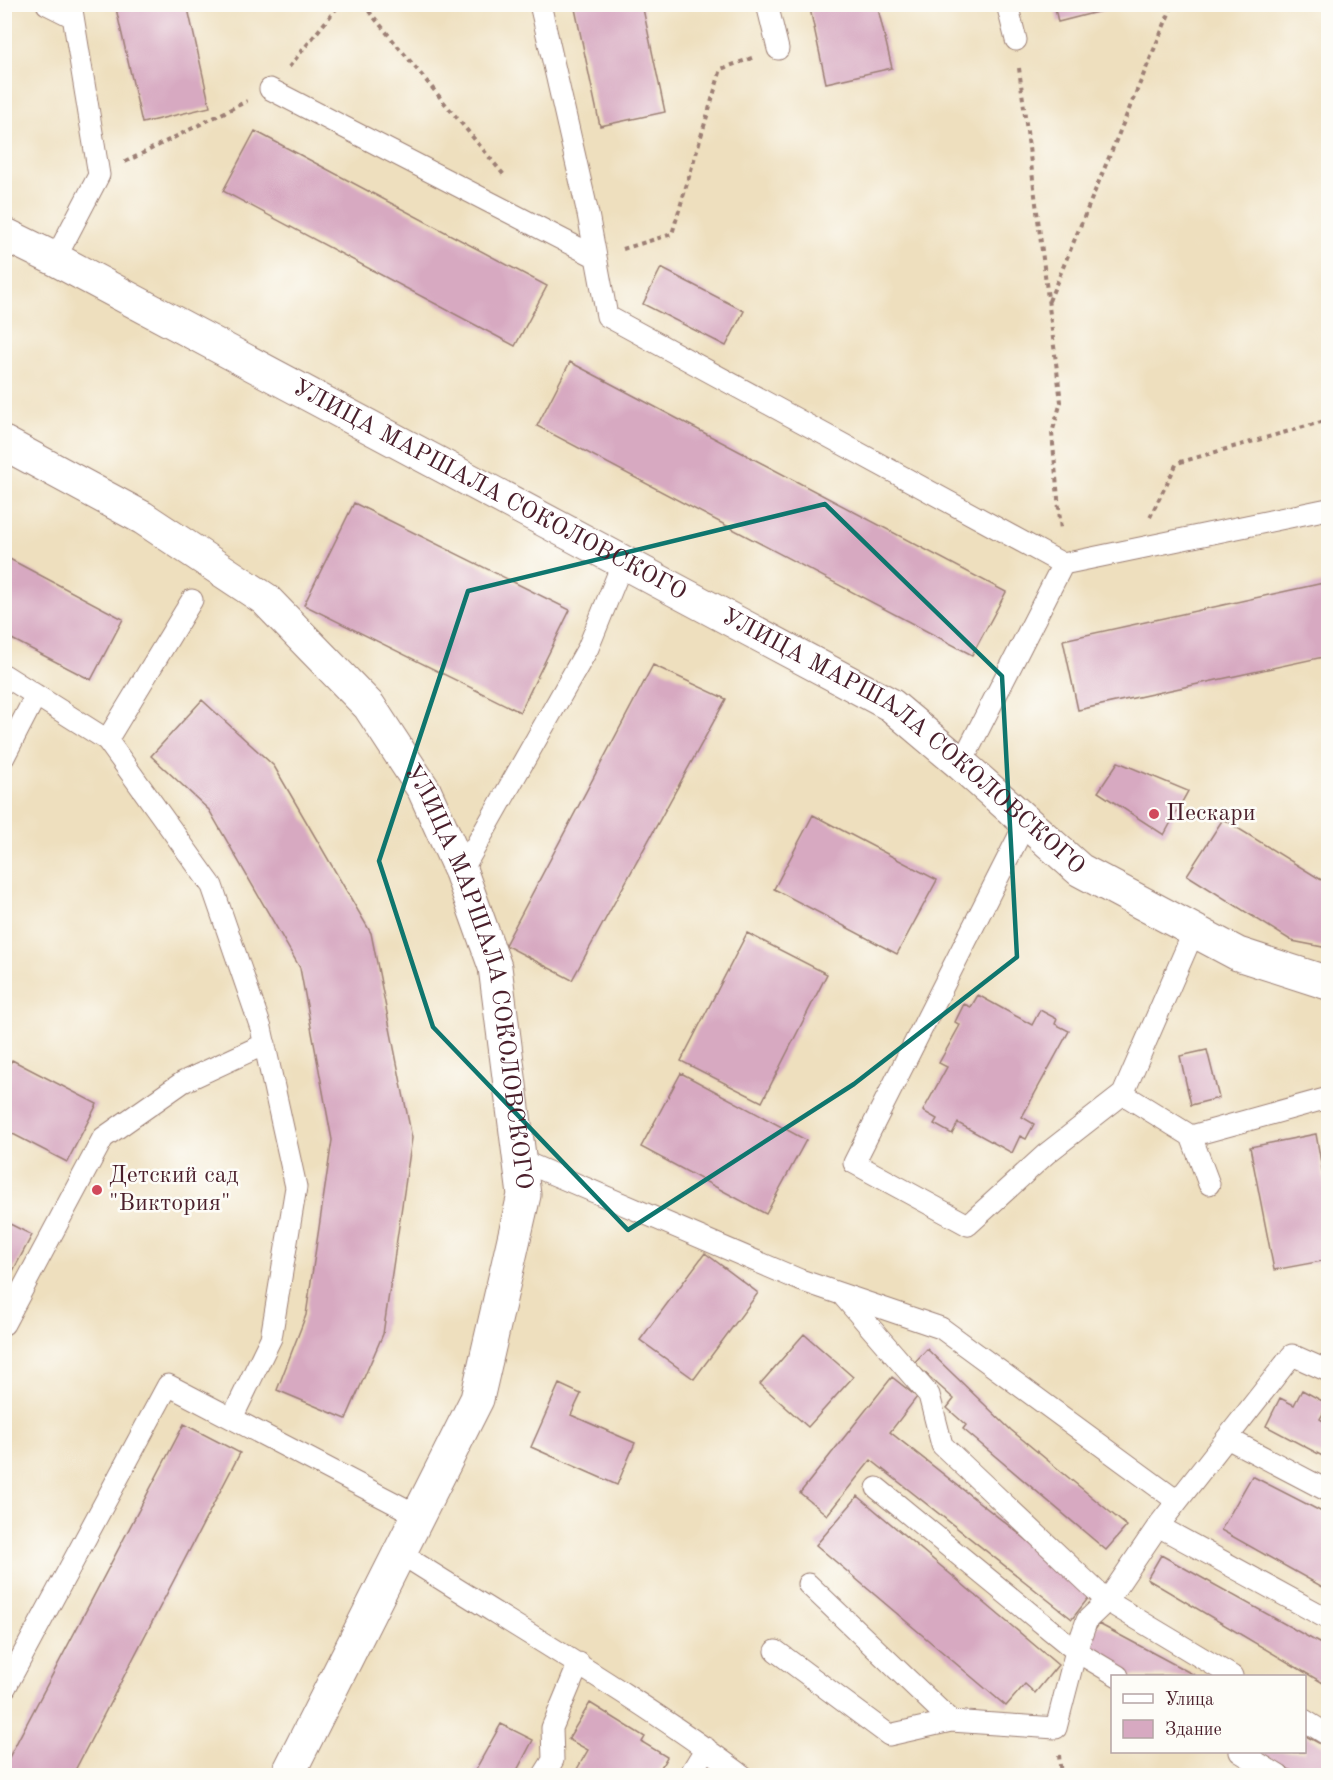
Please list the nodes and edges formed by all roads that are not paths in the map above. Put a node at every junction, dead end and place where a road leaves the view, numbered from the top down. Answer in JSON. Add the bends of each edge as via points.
{"nodes":[{"id":1,"x":47,"y":4,"type":"edge"},
{"id":2,"x":540,"y":4,"type":"edge"},
{"id":3,"x":767,"y":4,"type":"edge"},
{"id":4,"x":1007,"y":4,"type":"edge"},
{"id":5,"x":72,"y":11,"type":"edge"},
{"id":6,"x":1016,"y":40,"type":"road end"},
{"id":7,"x":778,"y":49,"type":"road end"},
{"id":8,"x":270,"y":89,"type":"road end"},
{"id":9,"x":4,"y":234,"type":"edge"},
{"id":10,"x":596,"y":257,"type":"junction"},
{"id":11,"x":55,"y":259,"type":"junction"},
{"id":12,"x":4,"y":443,"type":"edge"},
{"id":13,"x":1329,"y":509,"type":"edge"},
{"id":14,"x":623,"y":562,"type":"junction"},
{"id":15,"x":1064,"y":564,"type":"junction"},
{"id":16,"x":192,"y":600,"type":"dead end"},
{"id":17,"x":4,"y":675,"type":"edge"},
{"id":18,"x":36,"y":695,"type":"junction"},
{"id":19,"x":107,"y":740,"type":"junction"},
{"id":20,"x":4,"y":757,"type":"edge"},
{"id":21,"x":961,"y":764,"type":"junction"},
{"id":22,"x":1026,"y":822,"type":"junction"},
{"id":23,"x":461,"y":872,"type":"junction"},
{"id":24,"x":1194,"y":931,"type":"junction"},
{"id":25,"x":1329,"y":983,"type":"edge"},
{"id":26,"x":265,"y":1044,"type":"junction"},
{"id":27,"x":1123,"y":1094,"type":"junction"},
{"id":28,"x":1329,"y":1098,"type":"edge"},
{"id":29,"x":1191,"y":1136,"type":"junction"},
{"id":30,"x":520,"y":1160,"type":"junction"},
{"id":31,"x":1209,"y":1184,"type":"dead end"},
{"id":32,"x":842,"y":1295,"type":"junction"},
{"id":33,"x":4,"y":1324,"type":"edge"},
{"id":34,"x":1329,"y":1371,"type":"edge"},
{"id":35,"x":232,"y":1418,"type":"junction"},
{"id":36,"x":1227,"y":1438,"type":"junction"},
{"id":37,"x":877,"y":1488,"type":"dead end"},
{"id":38,"x":1329,"y":1491,"type":"edge"},
{"id":39,"x":1177,"y":1501,"type":"junction"},
{"id":40,"x":419,"y":1516,"type":"junction"},
{"id":41,"x":1158,"y":1526,"type":"junction"},
{"id":42,"x":400,"y":1553,"type":"junction"},
{"id":43,"x":808,"y":1584,"type":"dead end"},
{"id":44,"x":1107,"y":1601,"type":"junction"},
{"id":45,"x":1329,"y":1619,"type":"edge"},
{"id":46,"x":776,"y":1651,"type":"dead end"},
{"id":47,"x":1076,"y":1651,"type":"junction"},
{"id":48,"x":579,"y":1663,"type":"junction"},
{"id":49,"x":1115,"y":1675,"type":"edge"},
{"id":50,"x":1229,"y":1675,"type":"edge"},
{"id":51,"x":4,"y":1690,"type":"edge"},
{"id":52,"x":951,"y":1721,"type":"junction"},
{"id":53,"x":1306,"y":1721,"type":"edge"},
{"id":54,"x":1329,"y":1735,"type":"edge"},
{"id":55,"x":706,"y":1748,"type":"junction"},
{"id":56,"x":1242,"y":1753,"type":"edge"},
{"id":57,"x":287,"y":1776,"type":"edge"},
{"id":58,"x":543,"y":1776,"type":"edge"},
{"id":59,"x":689,"y":1776,"type":"edge"},
{"id":60,"x":743,"y":1776,"type":"edge"},
{"id":61,"x":1279,"y":1776,"type":"edge"}],
"edges":[{"from":1,"to":5,"type":"lane"},
{"from":2,"to":10,"type":"lane"},
{"from":3,"to":7,"type":"lane"},
{"from":4,"to":6,"type":"lane"},
{"from":5,"to":11,"type":"lane","via":[[99,175]]},
{"from":8,"to":10,"type":"lane"},
{"from":9,"to":11,"type":"street","name":"УЛИЦА МАРШАЛА СОКОЛОВСКОГО"},
{"from":10,"to":15,"type":"lane","via":[[607,316]]},
{"from":11,"to":14,"type":"street","name":"УЛИЦА МАРШАЛА СОКОЛОВСКОГО"},
{"from":12,"to":23,"type":"street","name":"УЛИЦА МАРШАЛА СОКОЛОВСКОГО","via":[[143,518],[265,599],[369,706],[424,790]]},
{"from":13,"to":15,"type":"lane"},
{"from":14,"to":21,"type":"street","name":"УЛИЦА МАРШАЛА СОКОЛОВСКОГО","via":[[891,705]]},
{"from":14,"to":23,"type":"lane","via":[[588,648]]},
{"from":15,"to":21,"type":"lane"},
{"from":16,"to":19,"type":"lane"},
{"from":17,"to":18,"type":"lane"},
{"from":18,"to":19,"type":"lane"},
{"from":18,"to":20,"type":"lane"},
{"from":19,"to":26,"type":"lane","via":[[212,886]]},
{"from":21,"to":22,"type":"street","name":"УЛИЦА МАРШАЛА СОКОЛОВСКОГО"},
{"from":22,"to":24,"type":"street","name":"УЛИЦА МАРШАЛА СОКОЛОВСКОГО","via":[[1080,870]]},
{"from":22,"to":27,"type":"lane","via":[[854,1163],[968,1225],[1046,1154]]},
{"from":23,"to":30,"type":"street","name":"УЛИЦА МАРШАЛА СОКОЛОВСКОГО","via":[[495,967]]},
{"from":24,"to":25,"type":"street","name":"УЛИЦА МАРШАЛА СОКОЛОВСКОГО","via":[[1238,954]]},
{"from":24,"to":27,"type":"lane"},
{"from":26,"to":33,"type":"lane","via":[[183,1082],[103,1138]]},
{"from":26,"to":35,"type":"lane","via":[[296,1186],[271,1338]]},
{"from":27,"to":29,"type":"lane"},
{"from":28,"to":29,"type":"lane"},
{"from":29,"to":31,"type":"lane"},
{"from":30,"to":32,"type":"lane"},
{"from":30,"to":40,"type":"street","name":"УЛИЦА МАРШАЛА СОКОЛОВСКОГО","via":[[524,1195],[477,1400]]},
{"from":32,"to":39,"type":"lane","via":[[941,1328]]},
{"from":32,"to":44,"type":"lane","via":[[929,1395],[942,1445]]},
{"from":34,"to":36,"type":"lane","via":[[1292,1355]]},
{"from":35,"to":40,"type":"lane"},
{"from":35,"to":51,"type":"lane","via":[[168,1385]]},
{"from":36,"to":38,"type":"lane"},
{"from":36,"to":39,"type":"lane"},
{"from":37,"to":47,"type":"lane"},
{"from":39,"to":41,"type":"lane"},
{"from":40,"to":42,"type":"street","name":"УЛИЦА МАРШАЛА СОКОЛОВСКОГО"},
{"from":41,"to":44,"type":"lane"},
{"from":41,"to":45,"type":"lane"},
{"from":42,"to":48,"type":"lane"},
{"from":42,"to":57,"type":"street","name":"УЛИЦА МАРШАЛА СОКОЛОВСКОГО"},
{"from":43,"to":52,"type":"lane"},
{"from":44,"to":47,"type":"lane","via":[[1087,1620]]},
{"from":44,"to":50,"type":"lane"},
{"from":46,"to":52,"type":"lane","via":[[889,1735]]},
{"from":47,"to":49,"type":"lane"},
{"from":47,"to":52,"type":"lane","via":[[1056,1728]]},
{"from":48,"to":55,"type":"lane"},
{"from":48,"to":58,"type":"lane","via":[[552,1728],[553,1760]]},
{"from":53,"to":54,"type":"lane"},
{"from":55,"to":59,"type":"lane"},
{"from":55,"to":60,"type":"lane"},
{"from":56,"to":61,"type":"lane"}]}
